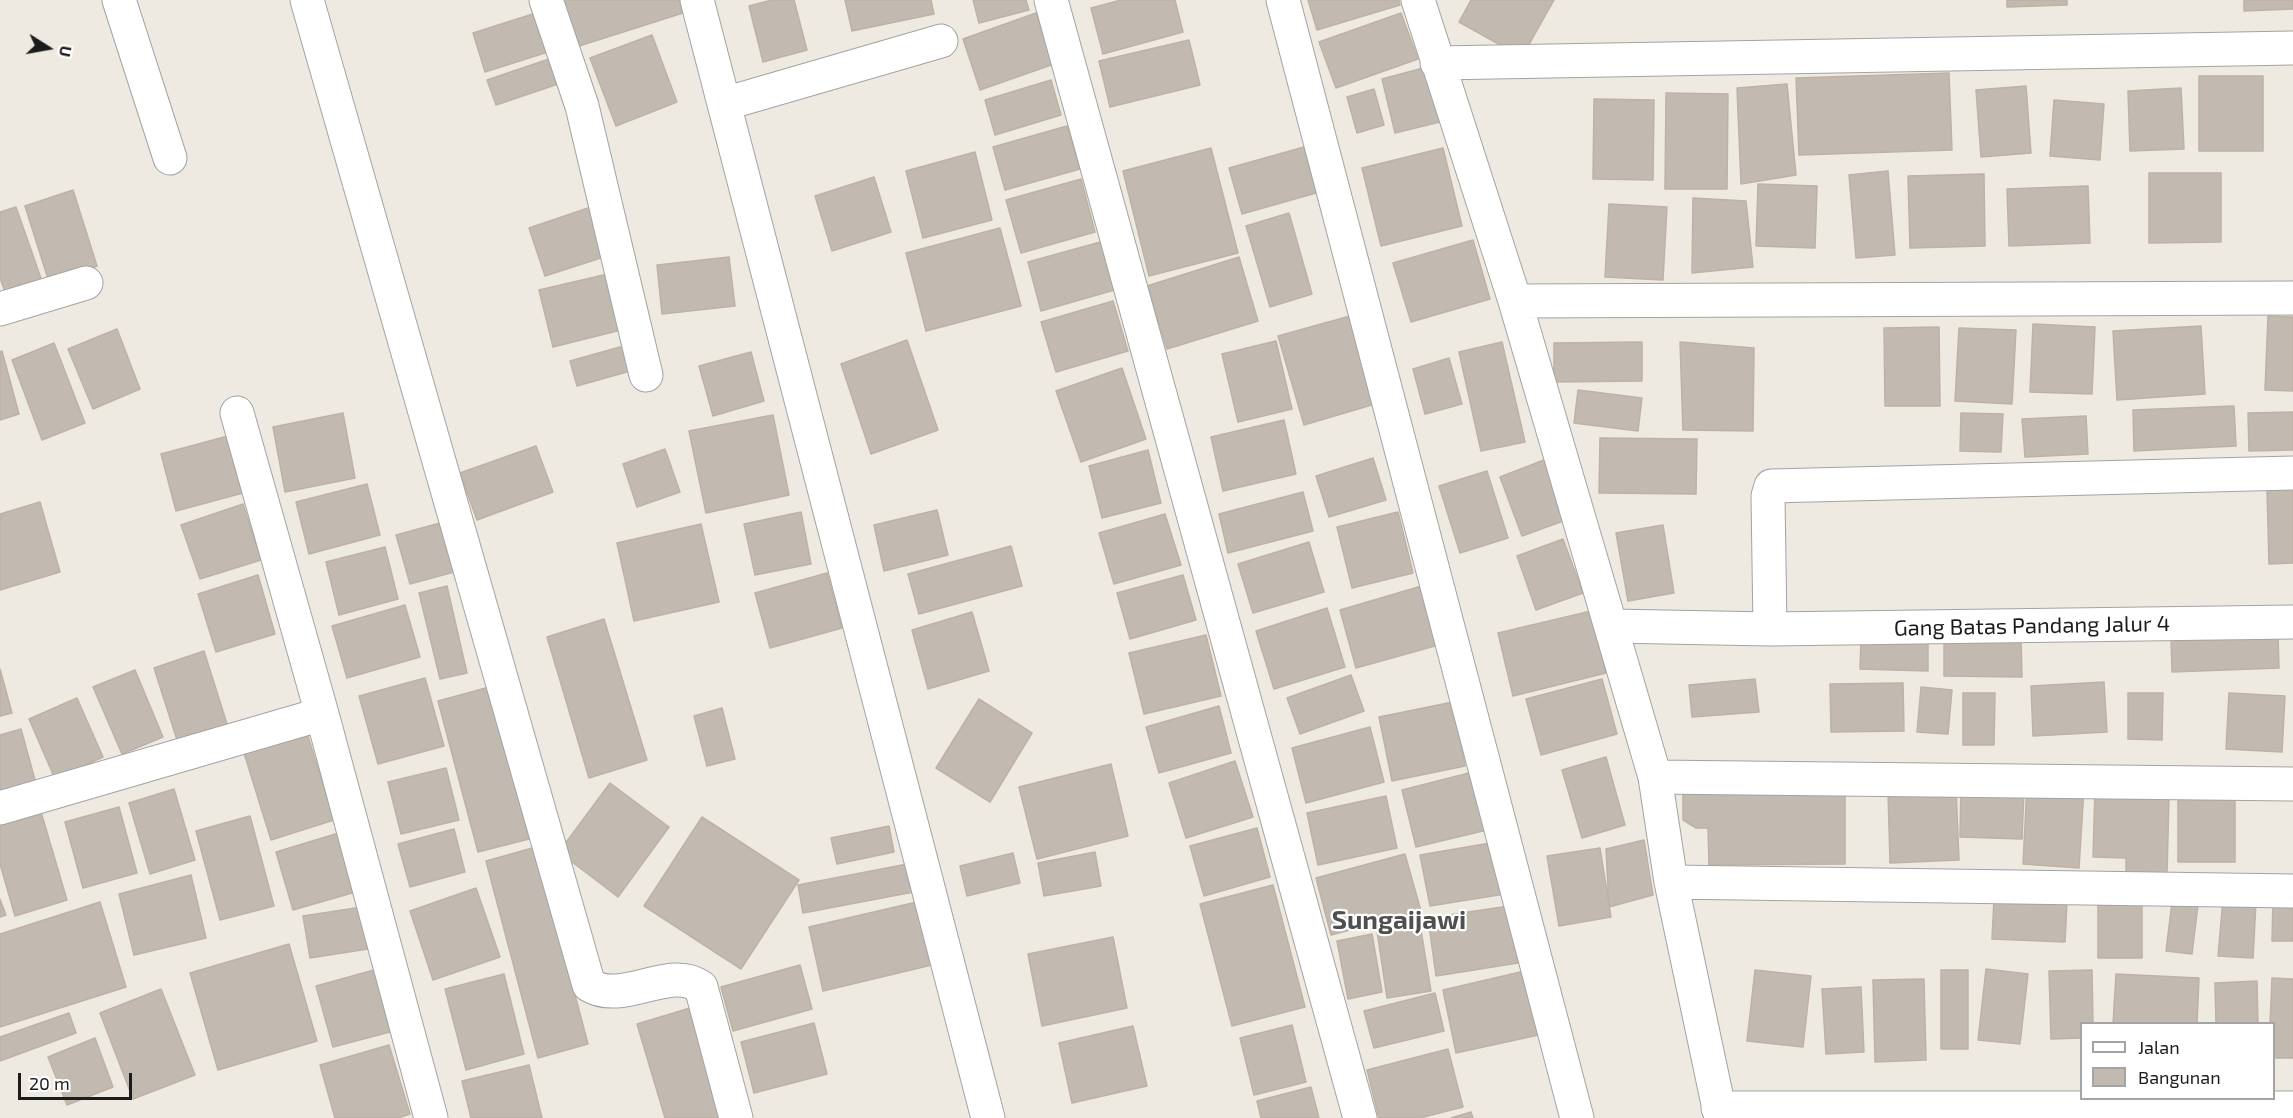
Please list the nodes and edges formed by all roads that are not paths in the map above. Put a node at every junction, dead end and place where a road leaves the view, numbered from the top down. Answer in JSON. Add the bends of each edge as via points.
{"nodes":[{"id":1,"x":118,"y":0,"type":"edge"},
{"id":2,"x":307,"y":0,"type":"edge"},
{"id":3,"x":546,"y":0,"type":"edge"},
{"id":4,"x":697,"y":0,"type":"edge"},
{"id":5,"x":1051,"y":0,"type":"edge"},
{"id":6,"x":1283,"y":0,"type":"edge"},
{"id":7,"x":1418,"y":0,"type":"edge"},
{"id":8,"x":940,"y":41,"type":"dead end"},
{"id":9,"x":2293,"y":48,"type":"edge"},
{"id":10,"x":1437,"y":63,"type":"junction"},
{"id":11,"x":724,"y":104,"type":"junction"},
{"id":12,"x":170,"y":158,"type":"dead end"},
{"id":13,"x":86,"y":283,"type":"dead end"},
{"id":14,"x":2293,"y":298,"type":"edge"},
{"id":15,"x":1515,"y":301,"type":"junction"},
{"id":16,"x":0,"y":309,"type":"edge"},
{"id":17,"x":646,"y":375,"type":"dead end"},
{"id":18,"x":237,"y":412,"type":"dead end"},
{"id":19,"x":2293,"y":473,"type":"edge"},
{"id":20,"x":2293,"y":622,"type":"edge"},
{"id":21,"x":1611,"y":626,"type":"junction"},
{"id":22,"x":1770,"y":629,"type":"junction"},
{"id":23,"x":322,"y":714,"type":"junction"},
{"id":24,"x":1655,"y":777,"type":"junction"},
{"id":25,"x":2293,"y":784,"type":"edge"},
{"id":26,"x":0,"y":808,"type":"edge"},
{"id":27,"x":1671,"y":882,"type":"junction"},
{"id":28,"x":2293,"y":891,"type":"edge"},
{"id":29,"x":2293,"y":1108,"type":"edge"},
{"id":30,"x":1719,"y":1113,"type":"edge"},
{"id":31,"x":431,"y":1118,"type":"edge"},
{"id":32,"x":736,"y":1118,"type":"edge"},
{"id":33,"x":988,"y":1118,"type":"edge"},
{"id":34,"x":1360,"y":1118,"type":"edge"},
{"id":35,"x":1576,"y":1118,"type":"edge"}],
"edges":[{"from":1,"to":12,"type":"street"},
{"from":2,"to":32,"type":"street","via":[[589,985],[598,991],[612,991],[678,980],[693,981],[701,987]]},
{"from":3,"to":17,"type":"street","via":[[582,106]]},
{"from":4,"to":11,"type":"street"},
{"from":5,"to":34,"type":"street"},
{"from":6,"to":35,"type":"street"},
{"from":7,"to":10,"type":"street"},
{"from":8,"to":11,"type":"street"},
{"from":9,"to":10,"type":"street"},
{"from":10,"to":15,"type":"street"},
{"from":11,"to":33,"type":"street"},
{"from":13,"to":16,"type":"street"},
{"from":14,"to":15,"type":"street"},
{"from":15,"to":21,"type":"street"},
{"from":18,"to":23,"type":"street"},
{"from":19,"to":22,"type":"street","via":[[1771,486]]},
{"from":20,"to":22,"type":"street","name":"Gang Batas Pandang Jalur 4"},
{"from":21,"to":22,"type":"street","name":"Gang Batas Pandang Jalur 4"},
{"from":21,"to":24,"type":"street"},
{"from":23,"to":26,"type":"street"},
{"from":23,"to":31,"type":"street"},
{"from":24,"to":25,"type":"street"},
{"from":24,"to":27,"type":"street"},
{"from":27,"to":28,"type":"street"},
{"from":27,"to":30,"type":"street"},
{"from":29,"to":30,"type":"street"}]}
